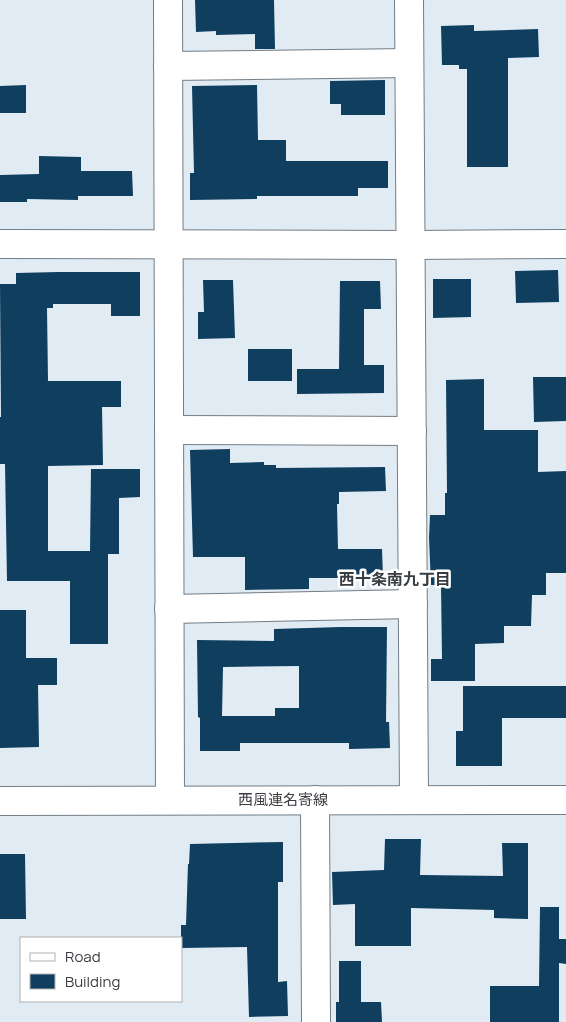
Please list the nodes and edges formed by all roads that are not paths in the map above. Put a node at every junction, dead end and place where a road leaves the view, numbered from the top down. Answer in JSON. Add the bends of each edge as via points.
{"nodes":[{"id":1,"x":168,"y":0,"type":"edge"},
{"id":2,"x":409,"y":0,"type":"edge"},
{"id":3,"x":409,"y":63,"type":"junction"},
{"id":4,"x":168,"y":66,"type":"junction"},
{"id":5,"x":0,"y":244,"type":"edge"},
{"id":6,"x":168,"y":244,"type":"junction"},
{"id":7,"x":566,"y":244,"type":"edge"},
{"id":8,"x":410,"y":245,"type":"junction"},
{"id":9,"x":169,"y":430,"type":"junction"},
{"id":10,"x":412,"y":431,"type":"junction"},
{"id":11,"x":413,"y":604,"type":"junction"},
{"id":12,"x":169,"y":610,"type":"junction"},
{"id":13,"x":170,"y":800,"type":"junction"},
{"id":14,"x":316,"y":800,"type":"junction"},
{"id":15,"x":414,"y":800,"type":"junction"},
{"id":16,"x":566,"y":800,"type":"edge"},
{"id":17,"x":0,"y":801,"type":"edge"},
{"id":18,"x":316,"y":1022,"type":"edge"}],
"edges":[{"from":1,"to":4,"type":"street"},
{"from":2,"to":3,"type":"street"},
{"from":3,"to":4,"type":"street"},
{"from":3,"to":8,"type":"street"},
{"from":4,"to":6,"type":"street"},
{"from":5,"to":6,"type":"street"},
{"from":6,"to":8,"type":"street"},
{"from":6,"to":9,"type":"street"},
{"from":7,"to":8,"type":"street"},
{"from":8,"to":10,"type":"street"},
{"from":9,"to":10,"type":"street"},
{"from":9,"to":12,"type":"street"},
{"from":10,"to":11,"type":"street"},
{"from":11,"to":12,"type":"street"},
{"from":11,"to":15,"type":"street"},
{"from":12,"to":13,"type":"street"},
{"from":13,"to":14,"type":"street","name":"西風連名寄線"},
{"from":13,"to":17,"type":"street","name":"西風連名寄線"},
{"from":14,"to":15,"type":"street","name":"西風連名寄線"},
{"from":14,"to":18,"type":"street"},
{"from":15,"to":16,"type":"street","name":"西風連名寄線"}]}
